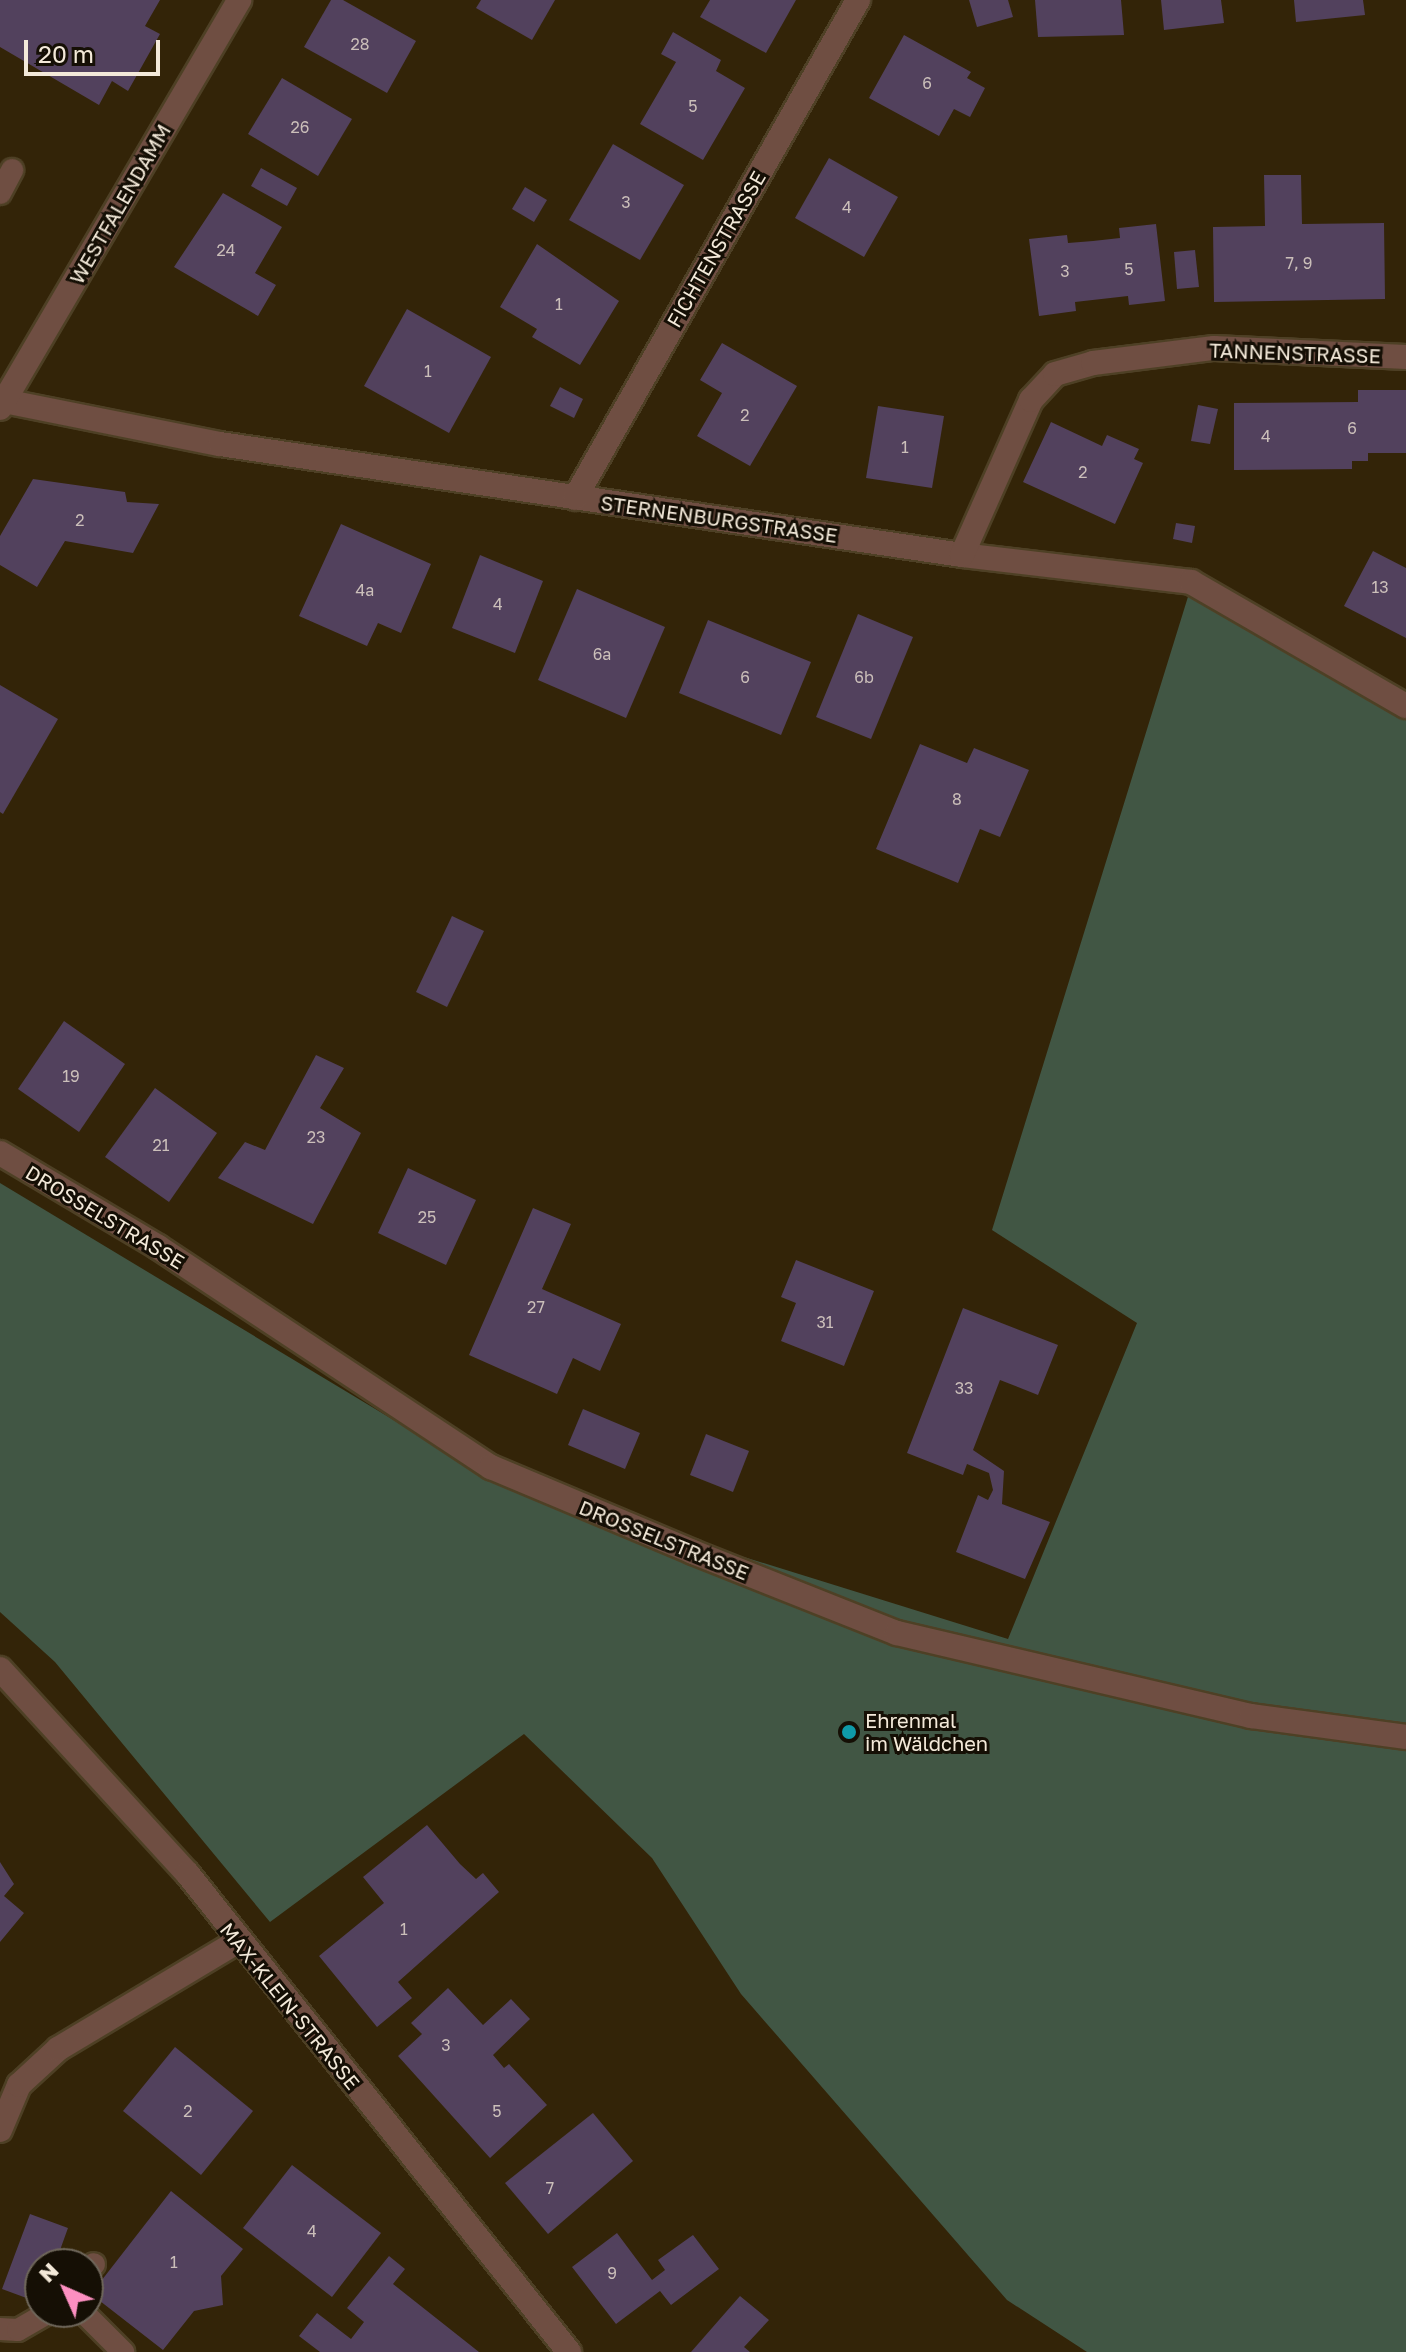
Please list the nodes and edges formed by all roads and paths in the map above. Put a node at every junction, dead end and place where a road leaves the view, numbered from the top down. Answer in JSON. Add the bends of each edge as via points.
{"nodes":[{"id":1,"x":239,"y":0,"type":"edge"},
{"id":2,"x":858,"y":0,"type":"edge"},
{"id":3,"x":12,"y":170,"type":"dead end"},
{"id":4,"x":0,"y":193,"type":"edge"},
{"id":5,"x":1406,"y":357,"type":"edge"},
{"id":6,"x":5,"y":390,"type":"edge"},
{"id":7,"x":575,"y":498,"type":"junction"},
{"id":8,"x":962,"y":555,"type":"junction"},
{"id":9,"x":1406,"y":706,"type":"edge"},
{"id":10,"x":0,"y":1153,"type":"edge"},
{"id":11,"x":0,"y":1669,"type":"edge"},
{"id":12,"x":1406,"y":1737,"type":"edge"},
{"id":13,"x":237,"y":1942,"type":"junction"},
{"id":14,"x":0,"y":2130,"type":"edge"},
{"id":15,"x":24,"y":2327,"type":"edge"},
{"id":16,"x":99,"y":2328,"type":"edge"},
{"id":17,"x":0,"y":2329,"type":"edge"},
{"id":18,"x":123,"y":2352,"type":"edge"},
{"id":19,"x":569,"y":2352,"type":"edge"}],
"edges":[{"from":1,"to":6,"type":"street","name":"WESTFALENDAMM"},
{"from":2,"to":7,"type":"street","name":"FICHTENSTRASSE"},
{"from":3,"to":4,"type":"lane"},
{"from":5,"to":8,"type":"street","name":"TANNENSTRASSE","via":[[1214,348],[1093,363],[1055,374],[1031,400]]},
{"from":6,"to":7,"type":"street","name":"STERNENBURGSTRASSE","via":[[220,444]]},
{"from":7,"to":8,"type":"street","name":"STERNENBURGSTRASSE"},
{"from":8,"to":9,"type":"street","name":"STERNENBURGSTRASSE","via":[[1191,582]]},
{"from":10,"to":12,"type":"street","name":"DROSSELSTRASSE","via":[[158,1247],[491,1467],[693,1552],[897,1633],[1251,1716]]},
{"from":11,"to":13,"type":"street","name":"MAX-KLEIN-STRASSE","via":[[187,1873]]},
{"from":13,"to":14,"type":"street","via":[[58,2049],[19,2085]]},
{"from":13,"to":19,"type":"street","name":"MAX-KLEIN-STRASSE"},
{"from":15,"to":17,"type":"lane"},
{"from":16,"to":18,"type":"lane"}]}
